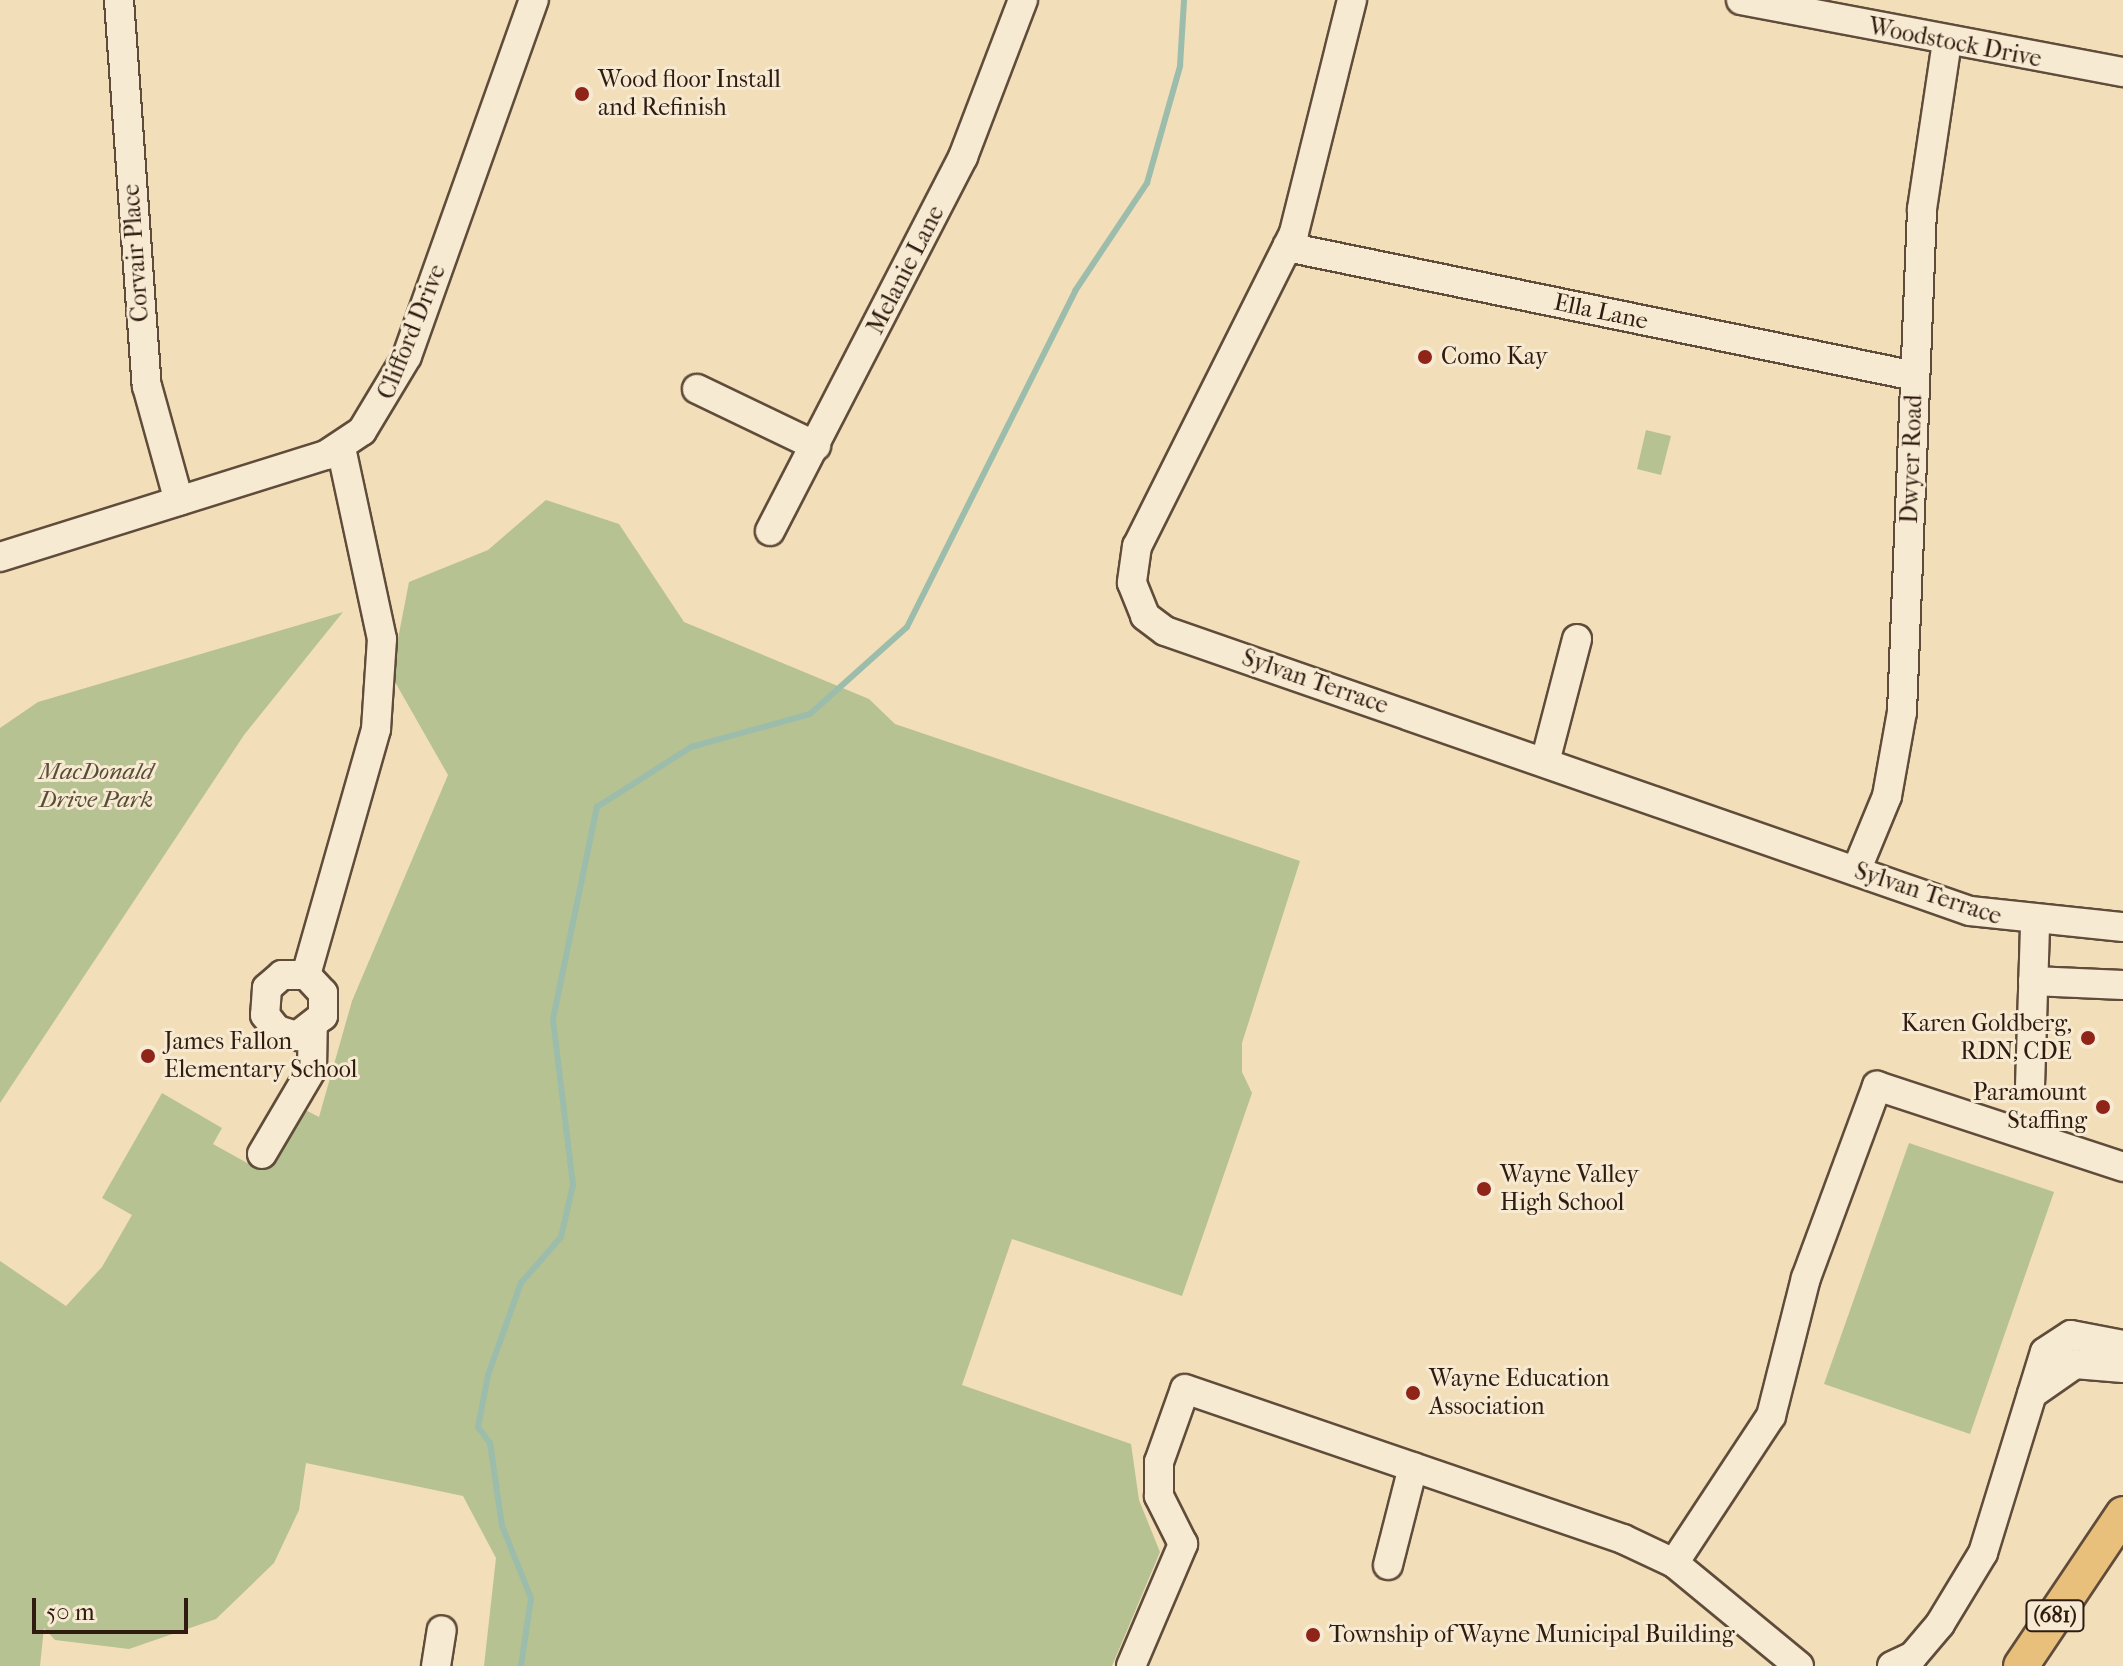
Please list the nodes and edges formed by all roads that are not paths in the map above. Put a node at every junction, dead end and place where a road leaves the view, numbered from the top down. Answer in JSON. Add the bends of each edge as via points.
{"nodes":[{"id":1,"x":119,"y":0,"type":"edge"},
{"id":2,"x":534,"y":0,"type":"edge"},
{"id":3,"x":1023,"y":0,"type":"edge"},
{"id":4,"x":1352,"y":0,"type":"edge"},
{"id":5,"x":1741,"y":0,"type":"edge"},
{"id":6,"x":1947,"y":41,"type":"junction"},
{"id":7,"x":2123,"y":72,"type":"edge"},
{"id":8,"x":1287,"y":247,"type":"junction"},
{"id":9,"x":1915,"y":376,"type":"junction"},
{"id":10,"x":697,"y":389,"type":"dead end"},
{"id":11,"x":816,"y":446,"type":"junction"},
{"id":12,"x":341,"y":447,"type":"junction"},
{"id":13,"x":179,"y":501,"type":"junction"},
{"id":14,"x":770,"y":531,"type":"dead end"},
{"id":15,"x":0,"y":557,"type":"edge"},
{"id":16,"x":1577,"y":639,"type":"dead end"},
{"id":17,"x":1545,"y":762,"type":"junction"},
{"id":18,"x":1856,"y":871,"type":"junction"},
{"id":19,"x":2035,"y":923,"type":"junction"},
{"id":20,"x":2123,"y":927,"type":"edge"},
{"id":21,"x":306,"y":975,"type":"junction"},
{"id":22,"x":2033,"y":981,"type":"junction"},
{"id":23,"x":2123,"y":985,"type":"edge"},
{"id":24,"x":313,"y":1030,"type":"junction"},
{"id":25,"x":2030,"y":1086,"type":"dead end"},
{"id":26,"x":262,"y":1154,"type":"dead end"},
{"id":27,"x":2123,"y":1167,"type":"edge"},
{"id":28,"x":2123,"y":1345,"type":"edge"},
{"id":29,"x":2123,"y":1368,"type":"edge"},
{"id":30,"x":2032,"y":1394,"type":"junction"},
{"id":31,"x":1413,"y":1467,"type":"junction"},
{"id":32,"x":2123,"y":1514,"type":"edge"},
{"id":33,"x":1674,"y":1563,"type":"junction"},
{"id":34,"x":1388,"y":1565,"type":"dead end"},
{"id":35,"x":442,"y":1630,"type":"dead end"},
{"id":36,"x":436,"y":1666,"type":"edge"},
{"id":37,"x":1131,"y":1666,"type":"edge"},
{"id":38,"x":1799,"y":1666,"type":"edge"},
{"id":39,"x":1892,"y":1666,"type":"edge"},
{"id":40,"x":2021,"y":1666,"type":"edge"}],
"edges":[{"from":1,"to":13,"type":"street","name":"Corvair Place","via":[[145,371]]},
{"from":2,"to":12,"type":"street","name":"Clifford Drive","via":[[395,384]]},
{"from":3,"to":11,"type":"street","name":"Melanie Lane","via":[[963,157]]},
{"from":4,"to":8,"type":"street","name":"Sylvan Terrace","via":[[1321,142]]},
{"from":5,"to":6,"type":"street","name":"Woodstock Drive"},
{"from":6,"to":7,"type":"street","name":"Woodstock Drive"},
{"from":6,"to":9,"type":"street","name":"Dwyer Road","via":[[1927,150]]},
{"from":8,"to":9,"type":"street","name":"Ella Lane"},
{"from":8,"to":17,"type":"street","name":"Sylvan Terrace","via":[[1137,546],[1137,601],[1165,631]]},
{"from":9,"to":18,"type":"street","name":"Dwyer Road","via":[[1902,712],[1887,796]]},
{"from":10,"to":11,"type":"street"},
{"from":11,"to":14,"type":"street","name":"Melanie Lane"},
{"from":12,"to":13,"type":"street"},
{"from":12,"to":21,"type":"street","via":[[382,639],[376,729]]},
{"from":13,"to":15,"type":"street"},
{"from":16,"to":17,"type":"street"},
{"from":17,"to":18,"type":"street","name":"Sylvan Terrace"},
{"from":18,"to":19,"type":"street","name":"Sylvan Terrace","via":[[1970,911]]},
{"from":19,"to":20,"type":"street","name":"Sylvan Terrace"},
{"from":19,"to":22,"type":"street"},
{"from":21,"to":24,"type":"street","via":[[326,1005]]},
{"from":21,"to":24,"type":"street","via":[[276,979],[264,998],[265,1015],[289,1035]]},
{"from":22,"to":23,"type":"street"},
{"from":22,"to":25,"type":"street"},
{"from":24,"to":26,"type":"street","via":[[312,1069]]},
{"from":27,"to":33,"type":"street","via":[[1877,1086],[1806,1278],[1771,1416]]},
{"from":28,"to":30,"type":"street","via":[[2089,1335],[2053,1342]]},
{"from":29,"to":30,"type":"street","via":[[2075,1364]]},
{"from":30,"to":39,"type":"street","via":[[1983,1553],[1940,1624],[1913,1656]]},
{"from":31,"to":33,"type":"street"},
{"from":31,"to":34,"type":"street"},
{"from":31,"to":37,"type":"street","via":[[1185,1389],[1159,1462],[1159,1496],[1183,1544]]},
{"from":32,"to":40,"type":"main road","number":"(681)"},
{"from":33,"to":38,"type":"street"},
{"from":35,"to":36,"type":"street"}]}
